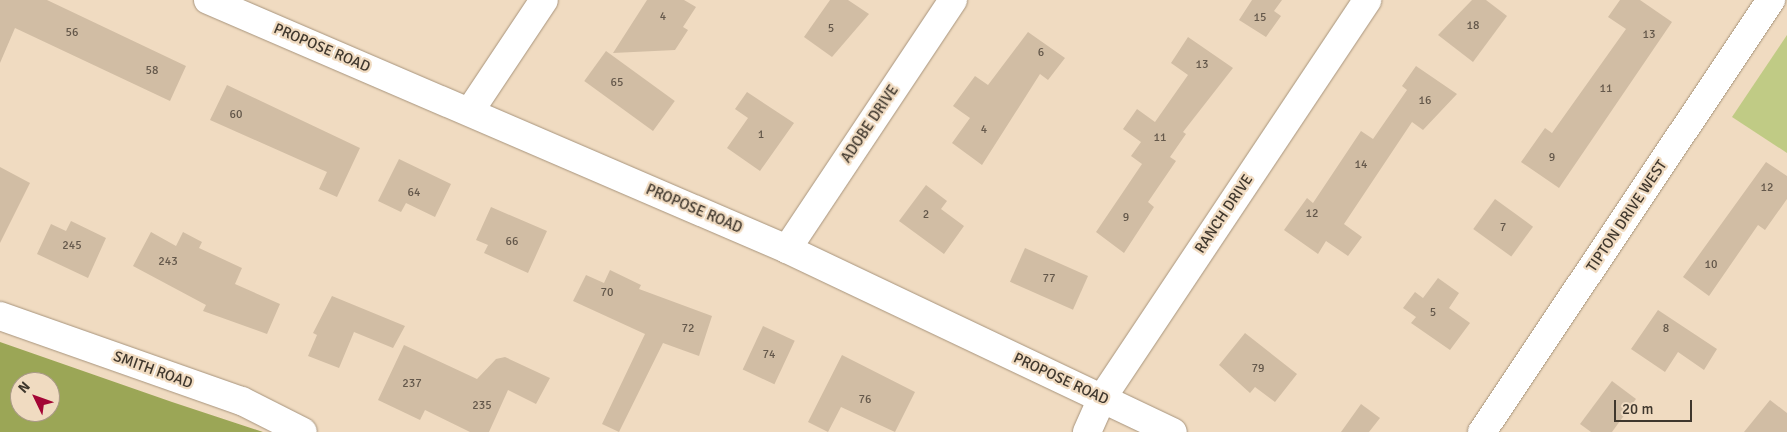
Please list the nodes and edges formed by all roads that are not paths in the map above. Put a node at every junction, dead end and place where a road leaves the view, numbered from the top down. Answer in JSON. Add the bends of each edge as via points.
{"nodes":[{"id":1,"x":208,"y":0,"type":"edge"},
{"id":2,"x":544,"y":0,"type":"edge"},
{"id":3,"x":953,"y":0,"type":"edge"},
{"id":4,"x":1367,"y":0,"type":"edge"},
{"id":5,"x":1771,"y":0,"type":"edge"},
{"id":6,"x":470,"y":111,"type":"junction"},
{"id":7,"x":788,"y":248,"type":"junction"},
{"id":8,"x":0,"y":316,"type":"edge"},
{"id":9,"x":1102,"y":398,"type":"junction"},
{"id":10,"x":303,"y":432,"type":"edge"},
{"id":11,"x":1088,"y":432,"type":"edge"},
{"id":12,"x":1173,"y":432,"type":"edge"},
{"id":13,"x":1482,"y":432,"type":"edge"}],
"edges":[{"from":1,"to":6,"type":"street","name":"PROPOSE ROAD"},
{"from":2,"to":6,"type":"street"},
{"from":3,"to":7,"type":"street","name":"ADOBE DRIVE"},
{"from":4,"to":9,"type":"street","name":"RANCH DRIVE"},
{"from":5,"to":13,"type":"street","name":"TIPTON DRIVE WEST"},
{"from":6,"to":7,"type":"street","name":"PROPOSE ROAD"},
{"from":7,"to":9,"type":"street","name":"PROPOSE ROAD"},
{"from":8,"to":10,"type":"street","name":"SMITH ROAD","via":[[242,401]]},
{"from":9,"to":11,"type":"street","name":"RANCH DRIVE"},
{"from":9,"to":12,"type":"street","name":"PROPOSE ROAD"}]}
